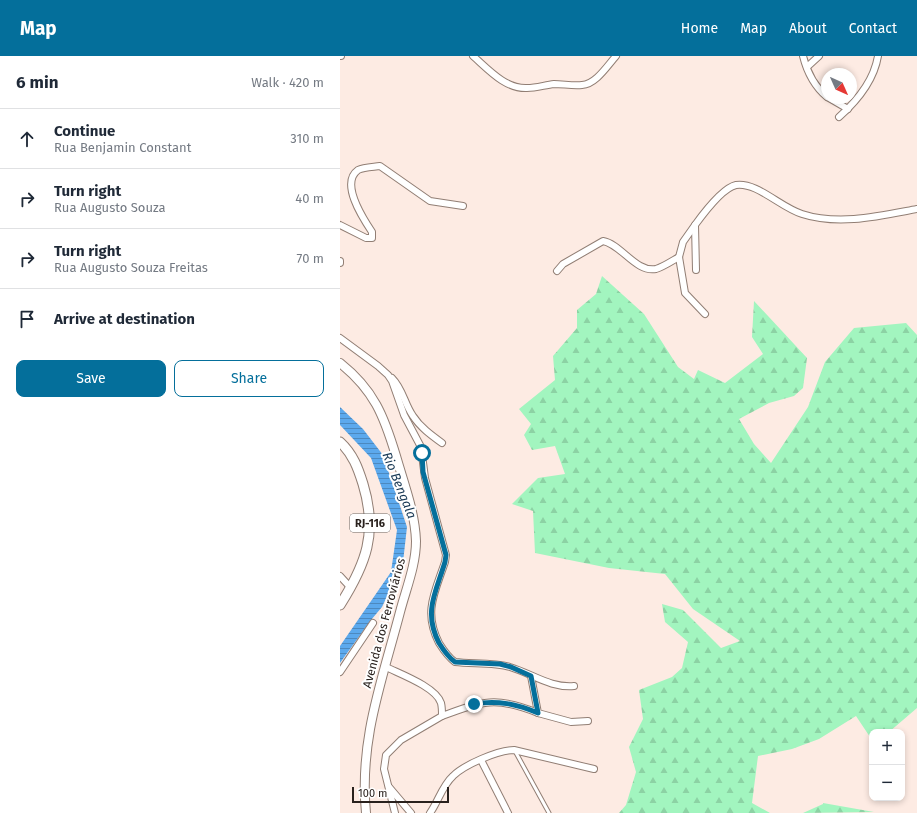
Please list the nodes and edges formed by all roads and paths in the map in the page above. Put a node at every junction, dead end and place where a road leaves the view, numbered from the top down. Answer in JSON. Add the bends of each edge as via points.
{"nodes":[{"id":1,"x":473,"y":56,"type":"edge"},
{"id":2,"x":616,"y":56,"type":"edge"},
{"id":3,"x":803,"y":56,"type":"edge"},
{"id":4,"x":818,"y":56,"type":"edge"},
{"id":5,"x":878,"y":56,"type":"edge"},
{"id":6,"x":807,"y":67,"type":"junction"},
{"id":7,"x":821,"y":91,"type":"edge"},
{"id":8,"x":840,"y":104,"type":"edge"},
{"id":9,"x":848,"y":109,"type":"junction"},
{"id":10,"x":839,"y":117,"type":"dead end"},
{"id":11,"x":463,"y":206,"type":"dead end"},
{"id":12,"x":917,"y":209,"type":"edge"},
{"id":13,"x":340,"y":225,"type":"edge"},
{"id":14,"x":695,"y":225,"type":"junction"},
{"id":15,"x":679,"y":258,"type":"junction"},
{"id":16,"x":696,"y":270,"type":"dead end"},
{"id":17,"x":558,"y":271,"type":"dead end"},
{"id":18,"x":705,"y":314,"type":"dead end"},
{"id":19,"x":340,"y":338,"type":"edge"},
{"id":20,"x":340,"y":363,"type":"edge"},
{"id":21,"x":388,"y":374,"type":"junction"},
{"id":22,"x":340,"y":442,"type":"edge"},
{"id":23,"x":442,"y":443,"type":"dead end"},
{"id":24,"x":340,"y":576,"type":"edge"},
{"id":25,"x":351,"y":588,"type":"junction"},
{"id":26,"x":340,"y":605,"type":"edge"},
{"id":27,"x":373,"y":623,"type":"dead end"},
{"id":28,"x":386,"y":667,"type":"junction"},
{"id":29,"x":340,"y":672,"type":"edge"},
{"id":30,"x":531,"y":676,"type":"junction"},
{"id":31,"x":574,"y":686,"type":"dead end"},
{"id":32,"x":538,"y":713,"type":"junction"},
{"id":33,"x":442,"y":716,"type":"junction"},
{"id":34,"x":588,"y":721,"type":"dead end"},
{"id":35,"x":514,"y":750,"type":"junction"},
{"id":36,"x":481,"y":760,"type":"junction"},
{"id":37,"x":594,"y":769,"type":"dead end"},
{"id":38,"x":387,"y":784,"type":"junction"},
{"id":39,"x":436,"y":810,"type":"edge"},
{"id":40,"x":366,"y":813,"type":"edge"},
{"id":41,"x":395,"y":813,"type":"edge"},
{"id":42,"x":411,"y":813,"type":"edge"},
{"id":43,"x":430,"y":813,"type":"edge"},
{"id":44,"x":508,"y":813,"type":"edge"},
{"id":45,"x":549,"y":813,"type":"edge"}],
"edges":[{"from":1,"to":2,"type":"street","via":[[507,84],[516,88],[527,88],[555,84],[588,84]]},
{"from":3,"to":6,"type":"street"},
{"from":4,"to":6,"type":"street"},
{"from":5,"to":9,"type":"street","via":[[865,88]]},
{"from":6,"to":7,"type":"street"},
{"from":8,"to":9,"type":"street"},
{"from":9,"to":10,"type":"street"},
{"from":11,"to":13,"type":"street","via":[[430,201],[380,166],[359,170],[351,176],[348,183],[348,193],[372,232],[372,238],[366,238]]},
{"from":12,"to":14,"type":"street","via":[[846,220],[819,217],[787,209],[753,187],[743,185],[725,191]]},
{"from":14,"to":15,"type":"street","via":[[683,242]]},
{"from":14,"to":16,"type":"street"},
{"from":15,"to":17,"type":"street","via":[[656,269],[648,269],[603,240],[563,264]]},
{"from":15,"to":18,"type":"street","via":[[685,293]]},
{"from":19,"to":21,"type":"street"},
{"from":20,"to":28,"type":"main road","name":"Avenida dos Ferroviários","via":[[362,382],[381,410],[415,528],[414,561]]},
{"from":21,"to":23,"type":"street","via":[[398,384],[408,408],[421,426]]},
{"from":21,"to":30,"type":"street","via":[[404,415],[421,447],[425,478],[444,547],[445,562],[431,613],[434,633],[443,650],[455,662],[500,664]]},
{"from":22,"to":25,"type":"main road","name":"RJ-116","number":"RJ-116","via":[[352,456],[358,469],[368,498],[370,513],[367,550],[361,570]]},
{"from":24,"to":25,"type":"street"},
{"from":25,"to":26,"type":"main road","name":"RJ-116","number":"RJ-116"},
{"from":27,"to":29,"type":"street"},
{"from":28,"to":33,"type":"street","via":[[433,692],[441,704]]},
{"from":28,"to":40,"type":"main road","name":"Avenida dos Ferroviários","via":[[368,730],[364,763]]},
{"from":30,"to":31,"type":"street","via":[[554,686]]},
{"from":30,"to":32,"type":"street"},
{"from":32,"to":33,"type":"street","via":[[517,704],[488,702],[474,704]]},
{"from":32,"to":34,"type":"street","via":[[565,721]]},
{"from":33,"to":38,"type":"street","via":[[401,740],[386,755],[384,769]]},
{"from":35,"to":36,"type":"street","via":[[503,751]]},
{"from":35,"to":37,"type":"street"},
{"from":35,"to":45,"type":"lane"},
{"from":36,"to":39,"type":"street","via":[[452,777]]},
{"from":36,"to":44,"type":"street"},
{"from":38,"to":41,"type":"street"},
{"from":38,"to":42,"type":"street"},
{"from":39,"to":43,"type":"street"}]}
